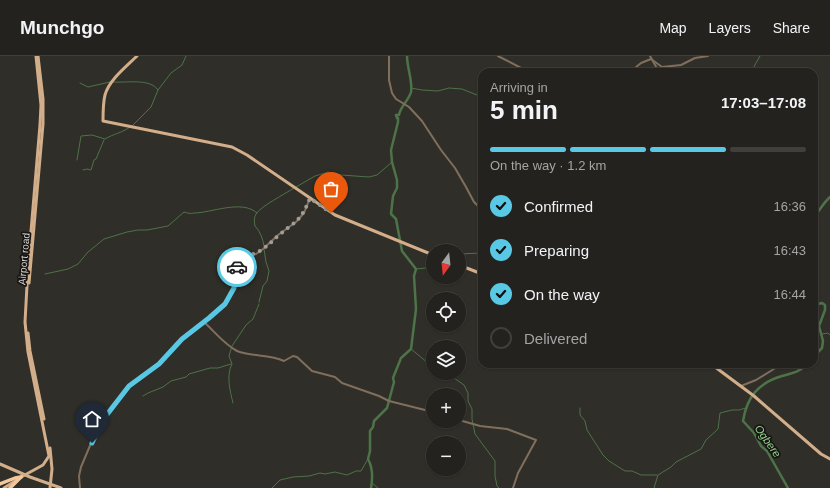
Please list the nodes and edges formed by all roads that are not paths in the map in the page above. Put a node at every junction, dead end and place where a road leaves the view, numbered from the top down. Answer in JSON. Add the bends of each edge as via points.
{"nodes":[{"id":1,"x":37,"y":56,"type":"edge"},
{"id":2,"x":137,"y":56,"type":"edge"},
{"id":3,"x":389,"y":56,"type":"edge"},
{"id":4,"x":498,"y":56,"type":"edge"},
{"id":5,"x":708,"y":56,"type":"edge"},
{"id":6,"x":650,"y":57,"type":"edge"},
{"id":7,"x":521,"y":68,"type":"edge"},
{"id":8,"x":635,"y":68,"type":"edge"},
{"id":9,"x":657,"y":68,"type":"edge"},
{"id":10,"x":310,"y":198,"type":"junction"},
{"id":11,"x":478,"y":206,"type":"edge"},
{"id":12,"x":426,"y":252,"type":"edge"},
{"id":13,"x":466,"y":268,"type":"edge"},
{"id":14,"x":478,"y":272,"type":"edge"},
{"id":15,"x":204,"y":322,"type":"junction"},
{"id":16,"x":716,"y":368,"type":"edge"},
{"id":17,"x":776,"y":368,"type":"edge"},
{"id":18,"x":741,"y":386,"type":"junction"},
{"id":19,"x":426,"y":410,"type":"edge"},
{"id":20,"x":466,"y":422,"type":"edge"},
{"id":21,"x":44,"y":427,"type":"junction"},
{"id":22,"x":47,"y":460,"type":"junction"},
{"id":23,"x":830,"y":460,"type":"edge"},
{"id":24,"x":52,"y":461,"type":"junction"},
{"id":25,"x":0,"y":465,"type":"edge"},
{"id":26,"x":31,"y":472,"type":"junction"},
{"id":27,"x":20,"y":476,"type":"junction"},
{"id":28,"x":30,"y":478,"type":"junction"},
{"id":29,"x":52,"y":479,"type":"junction"},
{"id":30,"x":0,"y":484,"type":"edge"},
{"id":31,"x":53,"y":487,"type":"edge"},
{"id":32,"x":4,"y":488,"type":"edge"},
{"id":33,"x":10,"y":488,"type":"edge"},
{"id":34,"x":61,"y":488,"type":"edge"},
{"id":35,"x":80,"y":488,"type":"edge"},
{"id":36,"x":513,"y":488,"type":"edge"}],
"edges":[{"from":1,"to":21,"type":"main road","name":"Airport road","via":[[39,162],[27,325]]},
{"from":2,"to":10,"type":"main road","via":[[122,69],[106,91],[103,121],[235,148]]},
{"from":3,"to":11,"type":"street","via":[[391,90],[396,99],[405,104],[422,122]]},
{"from":4,"to":7,"type":"street"},
{"from":5,"to":6,"type":"street","via":[[695,58],[681,65],[662,67]]},
{"from":6,"to":8,"type":"street"},
{"from":6,"to":9,"type":"street"},
{"from":10,"to":12,"type":"main road","via":[[337,217]]},
{"from":10,"to":15,"type":"street","via":[[298,221],[264,249],[239,262],[231,295],[223,306]]},
{"from":13,"to":14,"type":"main road"},
{"from":15,"to":19,"type":"street","via":[[221,339],[243,352],[284,361],[293,356],[297,357],[312,371],[335,377],[342,383],[390,401]]},
{"from":15,"to":35,"type":"street","via":[[182,339],[159,364],[129,386],[107,414],[97,429],[81,466]]},
{"from":16,"to":18,"type":"main road"},
{"from":17,"to":18,"type":"street"},
{"from":18,"to":23,"type":"main road"},
{"from":20,"to":36,"type":"street","via":[[508,429],[536,440],[518,472]]},
{"from":21,"to":22,"type":"main road","name":"Airport road"},
{"from":21,"to":24,"type":"main road","name":"Airport road"},
{"from":22,"to":24,"type":"main road"},
{"from":22,"to":26,"type":"main road"},
{"from":24,"to":29,"type":"main road"},
{"from":25,"to":27,"type":"main road"},
{"from":26,"to":27,"type":"main road"},
{"from":26,"to":27,"type":"main road"},
{"from":26,"to":28,"type":"main road"},
{"from":27,"to":28,"type":"main road"},
{"from":27,"to":28,"type":"main road"},
{"from":27,"to":30,"type":"highway"},
{"from":27,"to":32,"type":"main road"},
{"from":27,"to":33,"type":"highway"},
{"from":28,"to":31,"type":"main road"},
{"from":29,"to":31,"type":"main road"},
{"from":29,"to":31,"type":"main road"},
{"from":31,"to":34,"type":"main road"}]}
